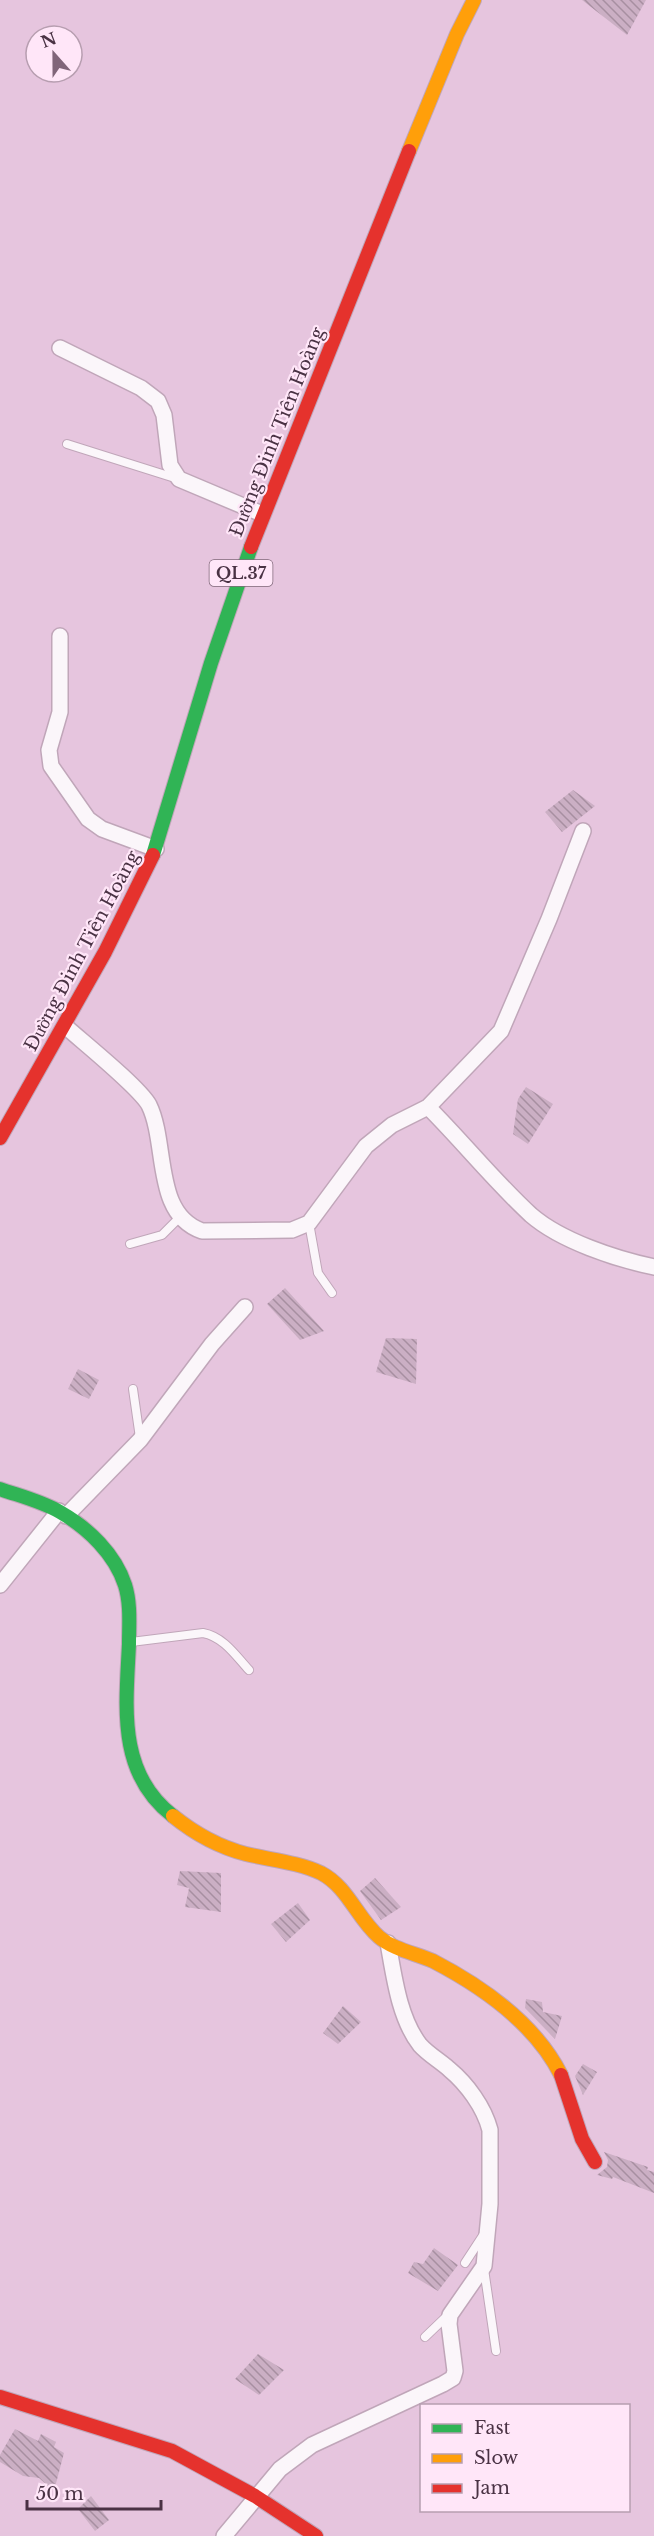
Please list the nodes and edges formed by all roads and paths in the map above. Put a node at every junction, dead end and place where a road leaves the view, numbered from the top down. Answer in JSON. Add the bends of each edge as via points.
{"nodes":[{"id":1,"x":474,"y":0,"type":"edge"},
{"id":2,"x":60,"y":348,"type":"dead end"},
{"id":3,"x":67,"y":444,"type":"dead end"},
{"id":4,"x":179,"y":479,"type":"junction"},
{"id":5,"x":262,"y":514,"type":"junction"},
{"id":6,"x":60,"y":636,"type":"dead end"},
{"id":7,"x":583,"y":831,"type":"dead end"},
{"id":8,"x":156,"y":849,"type":"junction"},
{"id":9,"x":65,"y":1026,"type":"junction"},
{"id":10,"x":428,"y":1107,"type":"junction"},
{"id":11,"x":0,"y":1138,"type":"edge"},
{"id":12,"x":180,"y":1217,"type":"junction"},
{"id":13,"x":309,"y":1223,"type":"junction"},
{"id":14,"x":130,"y":1244,"type":"dead end"},
{"id":15,"x":654,"y":1267,"type":"edge"},
{"id":16,"x":332,"y":1293,"type":"dead end"},
{"id":17,"x":245,"y":1307,"type":"dead end"},
{"id":18,"x":133,"y":1389,"type":"dead end"},
{"id":19,"x":140,"y":1440,"type":"junction"},
{"id":20,"x":0,"y":1489,"type":"edge"},
{"id":21,"x":62,"y":1514,"type":"junction"},
{"id":22,"x":0,"y":1585,"type":"edge"},
{"id":23,"x":126,"y":1642,"type":"junction"},
{"id":24,"x":249,"y":1670,"type":"dead end"},
{"id":25,"x":388,"y":1943,"type":"junction"},
{"id":26,"x":595,"y":2162,"type":"dead end"},
{"id":27,"x":488,"y":2227,"type":"junction"},
{"id":28,"x":465,"y":2263,"type":"dead end"},
{"id":29,"x":484,"y":2266,"type":"junction"},
{"id":30,"x":453,"y":2310,"type":"junction"},
{"id":31,"x":425,"y":2337,"type":"dead end"},
{"id":32,"x":496,"y":2351,"type":"dead end"},
{"id":33,"x":0,"y":2397,"type":"edge"},
{"id":34,"x":255,"y":2496,"type":"junction"},
{"id":35,"x":224,"y":2536,"type":"edge"},
{"id":36,"x":316,"y":2536,"type":"edge"}],
"edges":[{"from":1,"to":5,"type":"street","name":"Đường Đinh Tiên Hoàng","number":"QL.37"},
{"from":2,"to":4,"type":"street","via":[[141,388],[158,401],[164,415],[170,465]]},
{"from":3,"to":4,"type":"lane"},
{"from":4,"to":5,"type":"street"},
{"from":5,"to":8,"type":"street","name":"Đường Đinh Tiên Hoàng","number":"QL.37","via":[[211,663]]},
{"from":6,"to":8,"type":"street","via":[[60,712],[49,750],[51,766],[88,819],[102,829]]},
{"from":7,"to":10,"type":"street","via":[[501,1031]]},
{"from":8,"to":9,"type":"street","name":"Đường Đinh Tiên Hoàng","number":"QL.37"},
{"from":9,"to":11,"type":"street","name":"Đường Đinh Tiên Hoàng","number":"QL.37"},
{"from":9,"to":12,"type":"street","via":[[148,1104],[164,1179]]},
{"from":10,"to":13,"type":"street","via":[[392,1125],[366,1146]]},
{"from":10,"to":15,"type":"street","via":[[533,1216],[609,1256]]},
{"from":12,"to":13,"type":"street","via":[[188,1226],[202,1231],[292,1230]]},
{"from":12,"to":14,"type":"lane","via":[[162,1235]]},
{"from":13,"to":16,"type":"lane","via":[[318,1273]]},
{"from":17,"to":19,"type":"street"},
{"from":18,"to":19,"type":"lane"},
{"from":19,"to":21,"type":"street"},
{"from":20,"to":21,"type":"street"},
{"from":21,"to":22,"type":"street"},
{"from":21,"to":23,"type":"street","via":[[99,1543],[122,1575],[128,1601]]},
{"from":23,"to":24,"type":"lane","via":[[203,1633],[218,1638]]},
{"from":23,"to":25,"type":"street","via":[[130,1744],[140,1780],[150,1795],[194,1830],[218,1843],[240,1853],[296,1864],[326,1876]]},
{"from":25,"to":26,"type":"street","via":[[446,1969],[539,2038],[570,2099],[581,2141]]},
{"from":25,"to":27,"type":"street","via":[[401,2003],[414,2036],[459,2079],[487,2120],[492,2145]]},
{"from":27,"to":28,"type":"lane"},
{"from":27,"to":29,"type":"street"},
{"from":29,"to":30,"type":"street"},
{"from":29,"to":32,"type":"lane"},
{"from":30,"to":31,"type":"lane"},
{"from":30,"to":34,"type":"street","via":[[449,2324],[455,2371],[449,2381],[312,2445],[280,2469]]},
{"from":33,"to":34,"type":"street","via":[[172,2451]]},
{"from":34,"to":35,"type":"street"},
{"from":34,"to":36,"type":"street"}]}
